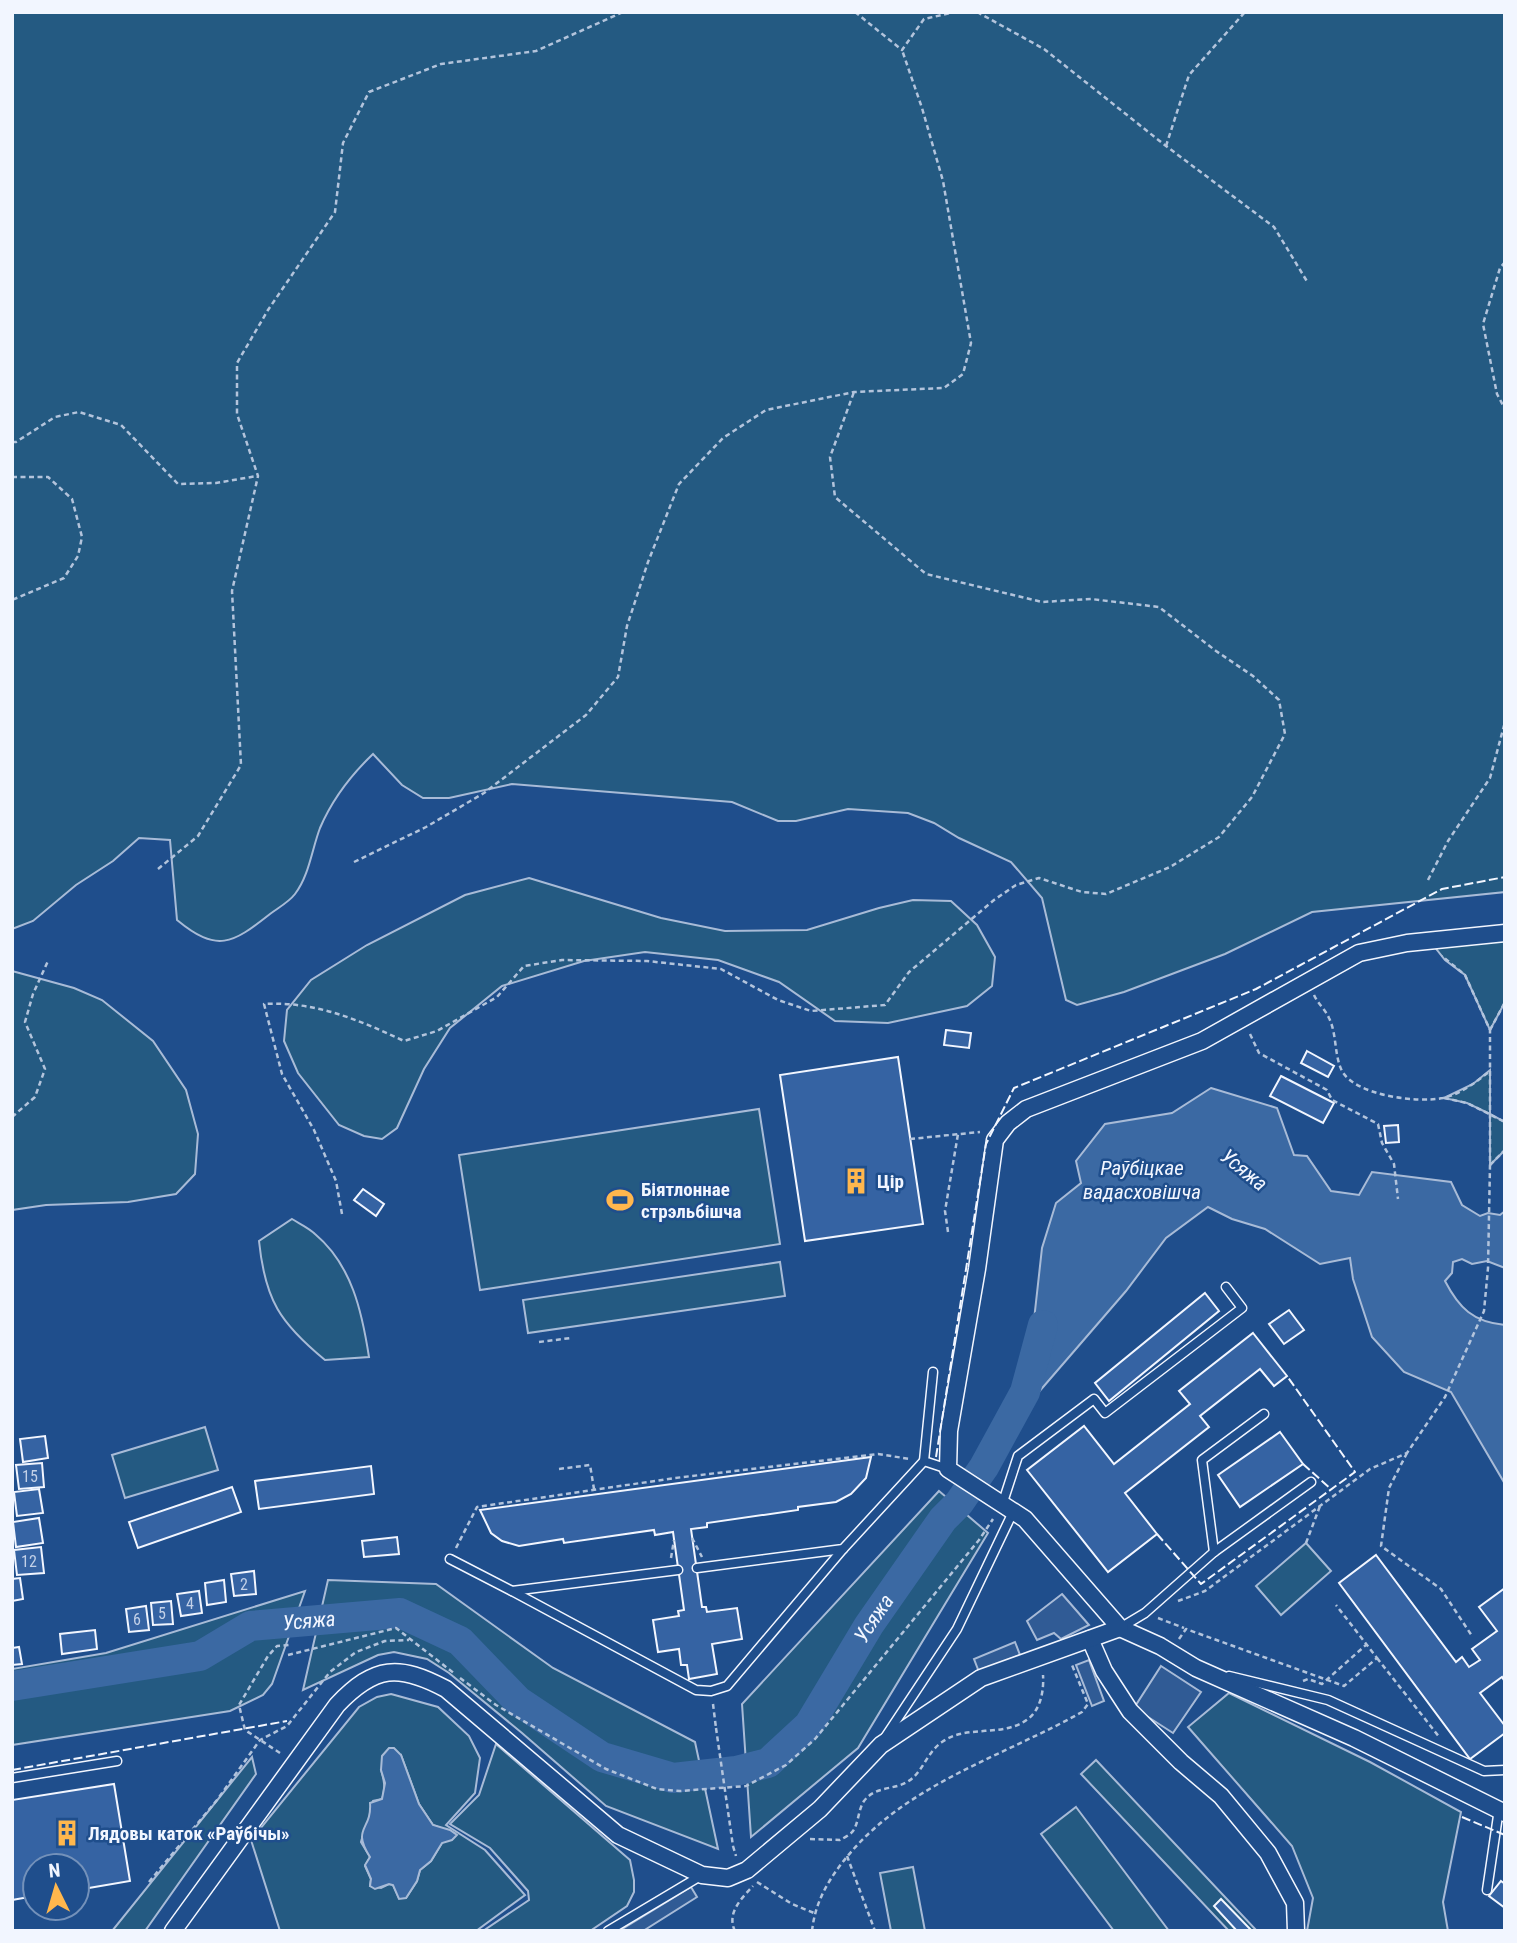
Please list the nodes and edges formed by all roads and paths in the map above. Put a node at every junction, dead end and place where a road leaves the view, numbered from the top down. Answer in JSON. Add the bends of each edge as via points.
{"nodes":[{"id":1,"x":623,"y":12,"type":"edge"},
{"id":2,"x":855,"y":12,"type":"edge"},
{"id":3,"x":955,"y":12,"type":"edge"},
{"id":4,"x":976,"y":12,"type":"edge"},
{"id":5,"x":1245,"y":12,"type":"edge"},
{"id":6,"x":902,"y":50,"type":"junction"},
{"id":7,"x":1166,"y":146,"type":"junction"},
{"id":8,"x":1505,"y":262,"type":"edge"},
{"id":9,"x":1308,"y":283,"type":"dead end"},
{"id":10,"x":853,"y":391,"type":"junction"},
{"id":11,"x":1505,"y":409,"type":"edge"},
{"id":12,"x":12,"y":442,"type":"edge"},
{"id":13,"x":258,"y":476,"type":"junction"},
{"id":14,"x":12,"y":477,"type":"edge"},
{"id":15,"x":12,"y":600,"type":"edge"},
{"id":16,"x":1505,"y":722,"type":"edge"},
{"id":17,"x":354,"y":862,"type":"dead end"},
{"id":18,"x":158,"y":869,"type":"dead end"},
{"id":19,"x":1428,"y":880,"type":"dead end"},
{"id":20,"x":1505,"y":933,"type":"edge"},
{"id":21,"x":1430,"y":941,"type":"junction"},
{"id":22,"x":48,"y":961,"type":"dead end"},
{"id":23,"x":1309,"y":982,"type":"junction"},
{"id":24,"x":1505,"y":1002,"type":"edge"},
{"id":25,"x":1242,"y":1019,"type":"junction"},
{"id":26,"x":1490,"y":1030,"type":"junction"},
{"id":27,"x":1490,"y":1070,"type":"junction"},
{"id":28,"x":1444,"y":1098,"type":"junction"},
{"id":29,"x":1490,"y":1114,"type":"junction"},
{"id":30,"x":12,"y":1117,"type":"edge"},
{"id":31,"x":1505,"y":1122,"type":"edge"},
{"id":32,"x":984,"y":1132,"type":"dead end"},
{"id":33,"x":958,"y":1134,"type":"junction"},
{"id":34,"x":910,"y":1139,"type":"dead end"},
{"id":35,"x":1505,"y":1150,"type":"edge"},
{"id":36,"x":1490,"y":1165,"type":"junction"},
{"id":37,"x":1398,"y":1199,"type":"dead end"},
{"id":38,"x":342,"y":1214,"type":"dead end"},
{"id":39,"x":948,"y":1232,"type":"dead end"},
{"id":40,"x":1226,"y":1287,"type":"dead end"},
{"id":41,"x":571,"y":1338,"type":"dead end"},
{"id":42,"x":539,"y":1342,"type":"dead end"},
{"id":43,"x":933,"y":1373,"type":"dead end"},
{"id":44,"x":1264,"y":1414,"type":"dead end"},
{"id":45,"x":1407,"y":1453,"type":"junction"},
{"id":46,"x":924,"y":1461,"type":"junction"},
{"id":47,"x":559,"y":1469,"type":"dead end"},
{"id":48,"x":948,"y":1469,"type":"junction"},
{"id":49,"x":675,"y":1478,"type":"junction"},
{"id":50,"x":1311,"y":1482,"type":"dead end"},
{"id":51,"x":676,"y":1483,"type":"dead end"},
{"id":52,"x":594,"y":1490,"type":"junction"},
{"id":53,"x":1003,"y":1505,"type":"junction"},
{"id":54,"x":1320,"y":1506,"type":"junction"},
{"id":55,"x":692,"y":1538,"type":"dead end"},
{"id":56,"x":674,"y":1540,"type":"dead end"},
{"id":57,"x":1306,"y":1543,"type":"dead end"},
{"id":58,"x":843,"y":1549,"type":"junction"},
{"id":59,"x":1214,"y":1552,"type":"junction"},
{"id":60,"x":450,"y":1559,"type":"joint"},
{"id":61,"x":708,"y":1566,"type":"junction"},
{"id":62,"x":696,"y":1568,"type":"dead end"},
{"id":63,"x":673,"y":1571,"type":"joint"},
{"id":64,"x":512,"y":1591,"type":"junction"},
{"id":65,"x":1336,"y":1605,"type":"dead end"},
{"id":66,"x":1145,"y":1613,"type":"junction"},
{"id":67,"x":1120,"y":1628,"type":"junction"},
{"id":68,"x":1186,"y":1629,"type":"junction"},
{"id":69,"x":1472,"y":1636,"type":"dead end"},
{"id":70,"x":1090,"y":1639,"type":"junction"},
{"id":71,"x":411,"y":1640,"type":"dead end"},
{"id":72,"x":1367,"y":1644,"type":"junction"},
{"id":73,"x":289,"y":1645,"type":"dead end"},
{"id":74,"x":1175,"y":1645,"type":"dead end"},
{"id":75,"x":1377,"y":1658,"type":"junction"},
{"id":76,"x":1072,"y":1665,"type":"dead end"},
{"id":77,"x":1196,"y":1668,"type":"junction"},
{"id":78,"x":1042,"y":1675,"type":"dead end"},
{"id":79,"x":1328,"y":1680,"type":"junction"},
{"id":80,"x":711,"y":1691,"type":"junction"},
{"id":81,"x":260,"y":1740,"type":"junction"},
{"id":82,"x":1442,"y":1740,"type":"dead end"},
{"id":83,"x":881,"y":1745,"type":"junction"},
{"id":84,"x":117,"y":1761,"type":"dead end"},
{"id":85,"x":293,"y":1762,"type":"junction"},
{"id":86,"x":1505,"y":1770,"type":"edge"},
{"id":87,"x":12,"y":1779,"type":"edge"},
{"id":88,"x":1502,"y":1811,"type":"edge"},
{"id":89,"x":810,"y":1839,"type":"dead end"},
{"id":90,"x":733,"y":1846,"type":"dead end"},
{"id":91,"x":848,"y":1856,"type":"junction"},
{"id":92,"x":702,"y":1875,"type":"junction"},
{"id":93,"x":752,"y":1876,"type":"junction"},
{"id":94,"x":149,"y":1882,"type":"dead end"},
{"id":95,"x":1486,"y":1890,"type":"dead end"},
{"id":96,"x":814,"y":1913,"type":"junction"},
{"id":97,"x":173,"y":1931,"type":"edge"},
{"id":98,"x":608,"y":1931,"type":"edge"},
{"id":99,"x":735,"y":1931,"type":"edge"},
{"id":100,"x":812,"y":1931,"type":"edge"},
{"id":101,"x":875,"y":1931,"type":"edge"},
{"id":102,"x":1296,"y":1931,"type":"edge"}],
"edges":[{"from":1,"to":13,"type":"path","via":[[536,51],[440,64],[369,92],[343,143],[335,212],[237,363],[237,414]]},
{"from":2,"to":6,"type":"path"},
{"from":3,"to":6,"type":"path","via":[[924,19]]},
{"from":4,"to":7,"type":"path","via":[[1044,49]]},
{"from":5,"to":7,"type":"path","via":[[1189,75]]},
{"from":6,"to":10,"type":"path","via":[[943,181],[971,343],[963,373],[944,388]]},
{"from":7,"to":9,"type":"path","via":[[1274,227]]},
{"from":8,"to":11,"type":"path","via":[[1483,324],[1497,394]]},
{"from":10,"to":17,"type":"path","via":[[766,410],[723,438],[679,484],[627,625],[618,677],[586,715],[484,793]]},
{"from":10,"to":38,"type":"path","via":[[831,457],[835,497],[926,574],[1042,603],[1091,599],[1159,607],[1279,700],[1285,734],[1252,797],[1219,837],[1170,867],[1107,894],[1082,892],[1039,877],[1016,885],[909,972],[885,1005],[811,1011],[778,1000],[721,969],[647,961],[562,960],[524,966],[497,997],[437,1031],[404,1041],[325,1009],[264,1004],[282,1074],[336,1181]]},
{"from":12,"to":13,"type":"path","via":[[55,417],[79,412],[121,425],[178,484]]},
{"from":13,"to":18,"type":"path","via":[[232,591],[241,765],[198,836]]},
{"from":14,"to":15,"type":"path","via":[[48,477],[72,499],[82,537],[78,556],[64,578]]},
{"from":16,"to":19,"type":"path","via":[[1490,778],[1447,841]]},
{"from":20,"to":21,"type":"street"},
{"from":21,"to":23,"type":"street","via":[[1359,953]]},
{"from":21,"to":26,"type":"path","via":[[1465,975]]},
{"from":22,"to":30,"type":"path","via":[[25,1022],[45,1069],[35,1097]]},
{"from":23,"to":25,"type":"street"},
{"from":23,"to":28,"type":"path","via":[[1329,1018],[1342,1070],[1350,1079],[1399,1098]]},
{"from":24,"to":26,"type":"path"},
{"from":25,"to":37,"type":"path","via":[[1259,1053],[1378,1124],[1394,1164]]},
{"from":25,"to":48,"type":"street","via":[[1202,1041],[1026,1109],[995,1140],[949,1431]]},
{"from":26,"to":27,"type":"path"},
{"from":27,"to":28,"type":"path"},
{"from":27,"to":29,"type":"path"},
{"from":28,"to":29,"type":"path"},
{"from":29,"to":31,"type":"path"},
{"from":29,"to":36,"type":"path"},
{"from":32,"to":33,"type":"path"},
{"from":33,"to":34,"type":"path"},
{"from":33,"to":39,"type":"path","via":[[945,1211]]},
{"from":35,"to":36,"type":"path"},
{"from":36,"to":45,"type":"path","via":[[1484,1311],[1445,1397]]},
{"from":40,"to":53,"type":"lane","via":[[1242,1308],[1105,1413],[1094,1399],[1018,1456]]},
{"from":41,"to":42,"type":"path"},
{"from":43,"to":46,"type":"lane"},
{"from":44,"to":59,"type":"lane","via":[[1202,1461]]},
{"from":45,"to":54,"type":"path","via":[[1370,1469]]},
{"from":45,"to":69,"type":"path","via":[[1389,1488],[1381,1546],[1441,1589]]},
{"from":46,"to":48,"type":"lane"},
{"from":46,"to":49,"type":"path","via":[[877,1454]]},
{"from":46,"to":58,"type":"lane"},
{"from":47,"to":52,"type":"path","via":[[590,1465]]},
{"from":48,"to":53,"type":"street"},
{"from":49,"to":51,"type":"path"},
{"from":49,"to":52,"type":"path"},
{"from":50,"to":59,"type":"lane"},
{"from":52,"to":60,"type":"path","via":[[477,1507]]},
{"from":53,"to":67,"type":"street","via":[[1025,1519]]},
{"from":53,"to":83,"type":"lane","via":[[957,1629]]},
{"from":54,"to":57,"type":"path"},
{"from":54,"to":66,"type":"path","via":[[1205,1591]]},
{"from":55,"to":61,"type":"path"},
{"from":56,"to":63,"type":"path"},
{"from":58,"to":61,"type":"lane"},
{"from":58,"to":80,"type":"lane","via":[[727,1686]]},
{"from":59,"to":66,"type":"lane"},
{"from":60,"to":64,"type":"lane"},
{"from":61,"to":62,"type":"lane"},
{"from":63,"to":64,"type":"lane"},
{"from":64,"to":80,"type":"lane","via":[[696,1690]]},
{"from":65,"to":72,"type":"path"},
{"from":66,"to":67,"type":"lane"},
{"from":66,"to":68,"type":"path"},
{"from":67,"to":70,"type":"street"},
{"from":67,"to":77,"type":"street"},
{"from":68,"to":74,"type":"path"},
{"from":68,"to":79,"type":"path"},
{"from":70,"to":83,"type":"street","via":[[981,1678]]},
{"from":70,"to":102,"type":"street","via":[[1130,1711],[1221,1796],[1268,1853],[1295,1903]]},
{"from":71,"to":81,"type":"path","via":[[385,1641],[356,1652],[330,1672],[288,1726]]},
{"from":72,"to":75,"type":"path"},
{"from":72,"to":79,"type":"path"},
{"from":73,"to":81,"type":"path","via":[[276,1646],[239,1705],[245,1730]]},
{"from":75,"to":79,"type":"path","via":[[1344,1686]]},
{"from":75,"to":82,"type":"path"},
{"from":76,"to":91,"type":"path","via":[[1088,1704],[1082,1712],[928,1789],[877,1825]]},
{"from":77,"to":86,"type":"lane","via":[[1328,1700],[1484,1770]]},
{"from":77,"to":88,"type":"street"},
{"from":78,"to":89,"type":"path","via":[[1041,1698],[1029,1718],[1008,1727],[958,1733],[931,1752],[918,1775],[865,1798],[853,1830],[840,1840]]},
{"from":80,"to":90,"type":"path","bridge":true},
{"from":81,"to":85,"type":"path"},
{"from":81,"to":94,"type":"path"},
{"from":83,"to":93,"type":"street"},
{"from":84,"to":87,"type":"lane"},
{"from":85,"to":92,"type":"street","via":[[355,1687],[400,1671],[419,1675],[446,1689],[618,1835]]},
{"from":85,"to":97,"type":"street"},
{"from":88,"to":95,"type":"lane"},
{"from":91,"to":96,"type":"path","via":[[827,1883]]},
{"from":91,"to":101,"type":"path"},
{"from":92,"to":93,"type":"street"},
{"from":92,"to":98,"type":"lane"},
{"from":93,"to":96,"type":"path","via":[[792,1904]]},
{"from":93,"to":99,"type":"path","via":[[733,1911]]},
{"from":96,"to":100,"type":"path"}]}
